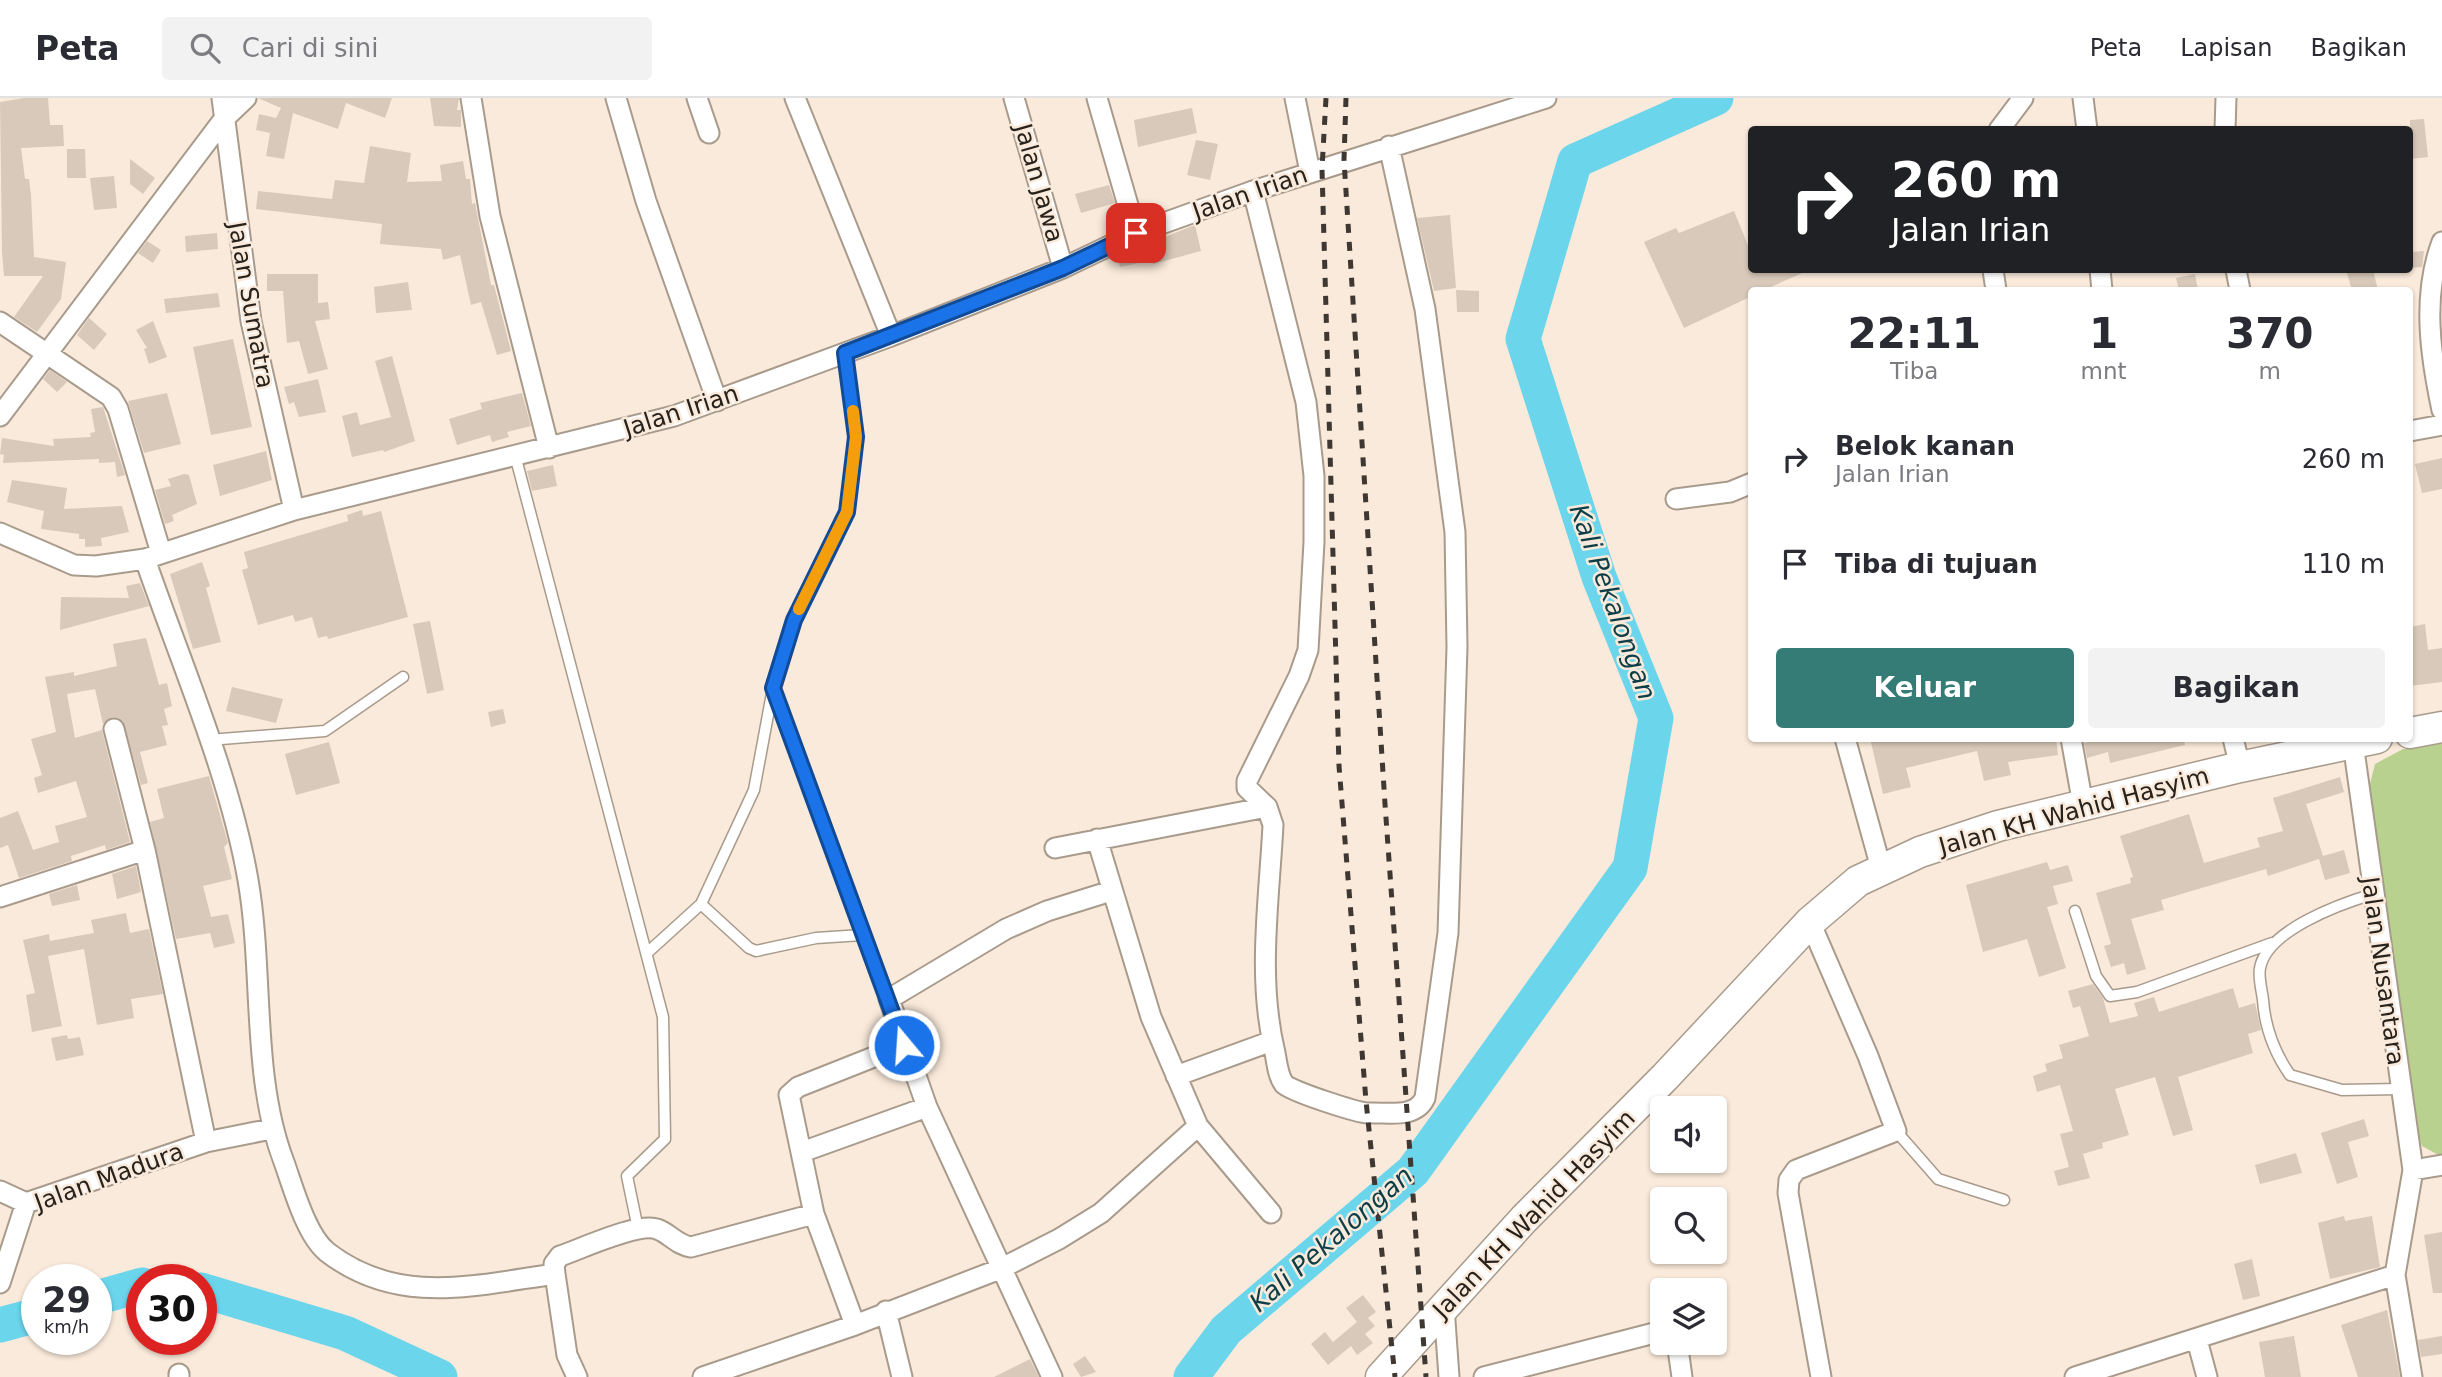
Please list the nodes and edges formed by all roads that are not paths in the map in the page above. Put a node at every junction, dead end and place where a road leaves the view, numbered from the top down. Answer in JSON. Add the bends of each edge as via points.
{"nodes":[{"id":1,"x":222,"y":98,"type":"edge"},
{"id":2,"x":246,"y":98,"type":"edge"},
{"id":3,"x":471,"y":98,"type":"edge"},
{"id":4,"x":616,"y":98,"type":"edge"},
{"id":5,"x":697,"y":98,"type":"edge"},
{"id":6,"x":795,"y":98,"type":"edge"},
{"id":7,"x":1014,"y":98,"type":"edge"},
{"id":8,"x":1097,"y":98,"type":"edge"},
{"id":9,"x":1295,"y":98,"type":"edge"},
{"id":10,"x":1546,"y":98,"type":"edge"},
{"id":11,"x":2023,"y":98,"type":"edge"},
{"id":12,"x":2083,"y":98,"type":"edge"},
{"id":13,"x":2226,"y":98,"type":"edge"},
{"id":14,"x":1516,"y":102,"type":"edge"},
{"id":15,"x":224,"y":119,"type":"junction"},
{"id":16,"x":2001,"y":126,"type":"edge"},
{"id":17,"x":2086,"y":126,"type":"edge"},
{"id":18,"x":2225,"y":126,"type":"edge"},
{"id":19,"x":709,"y":133,"type":"dead end"},
{"id":20,"x":1389,"y":146,"type":"junction"},
{"id":21,"x":1310,"y":172,"type":"junction"},
{"id":22,"x":1252,"y":191,"type":"junction"},
{"id":23,"x":1136,"y":233,"type":"junction"},
{"id":24,"x":2442,"y":242,"type":"edge"},
{"id":25,"x":1063,"y":268,"type":"junction"},
{"id":26,"x":0,"y":322,"type":"edge"},
{"id":27,"x":891,"y":336,"type":"junction"},
{"id":28,"x":48,"y":351,"type":"junction"},
{"id":29,"x":845,"y":353,"type":"junction"},
{"id":30,"x":717,"y":401,"type":"junction"},
{"id":31,"x":2442,"y":410,"type":"edge"},
{"id":32,"x":0,"y":416,"type":"edge"},
{"id":33,"x":2442,"y":425,"type":"edge"},
{"id":34,"x":2413,"y":430,"type":"edge"},
{"id":35,"x":549,"y":448,"type":"junction"},
{"id":36,"x":515,"y":455,"type":"junction"},
{"id":37,"x":1748,"y":485,"type":"edge"},
{"id":38,"x":1676,"y":499,"type":"dead end"},
{"id":39,"x":294,"y":510,"type":"junction"},
{"id":40,"x":0,"y":533,"type":"edge"},
{"id":41,"x":153,"y":556,"type":"junction"},
{"id":42,"x":403,"y":677,"type":"dead end"},
{"id":43,"x":773,"y":688,"type":"junction"},
{"id":44,"x":2442,"y":727,"type":"edge"},
{"id":45,"x":114,"y":729,"type":"dead end"},
{"id":46,"x":2413,"y":732,"type":"edge"},
{"id":47,"x":208,"y":740,"type":"junction"},
{"id":48,"x":1846,"y":742,"type":"edge"},
{"id":49,"x":2072,"y":742,"type":"edge"},
{"id":50,"x":2234,"y":742,"type":"edge"},
{"id":51,"x":2353,"y":742,"type":"edge"},
{"id":52,"x":2240,"y":767,"type":"junction"},
{"id":53,"x":2083,"y":806,"type":"junction"},
{"id":54,"x":1267,"y":807,"type":"junction"},
{"id":55,"x":1097,"y":839,"type":"junction"},
{"id":56,"x":1055,"y":848,"type":"dead end"},
{"id":57,"x":145,"y":850,"type":"junction"},
{"id":58,"x":1881,"y":868,"type":"junction"},
{"id":59,"x":1111,"y":891,"type":"junction"},
{"id":60,"x":2373,"y":894,"type":"junction"},
{"id":61,"x":0,"y":897,"type":"edge"},
{"id":62,"x":701,"y":904,"type":"junction"},
{"id":63,"x":2075,"y":911,"type":"dead end"},
{"id":64,"x":1810,"y":922,"type":"junction"},
{"id":65,"x":862,"y":935,"type":"junction"},
{"id":66,"x":2273,"y":943,"type":"junction"},
{"id":67,"x":647,"y":953,"type":"junction"},
{"id":68,"x":888,"y":999,"type":"junction"},
{"id":69,"x":1272,"y":1041,"type":"junction"},
{"id":70,"x":904,"y":1045,"type":"junction"},
{"id":71,"x":1176,"y":1076,"type":"junction"},
{"id":72,"x":2400,"y":1089,"type":"junction"},
{"id":73,"x":927,"y":1107,"type":"junction"},
{"id":74,"x":1198,"y":1126,"type":"junction"},
{"id":75,"x":271,"y":1129,"type":"junction"},
{"id":76,"x":1896,"y":1131,"type":"junction"},
{"id":77,"x":206,"y":1142,"type":"junction"},
{"id":78,"x":802,"y":1152,"type":"junction"},
{"id":79,"x":2442,"y":1165,"type":"edge"},
{"id":80,"x":2413,"y":1170,"type":"junction"},
{"id":81,"x":0,"y":1192,"type":"edge"},
{"id":82,"x":2004,"y":1200,"type":"dead end"},
{"id":83,"x":26,"y":1203,"type":"junction"},
{"id":84,"x":1271,"y":1213,"type":"dead end"},
{"id":85,"x":814,"y":1214,"type":"junction"},
{"id":86,"x":638,"y":1228,"type":"junction"},
{"id":87,"x":1000,"y":1269,"type":"junction"},
{"id":88,"x":555,"y":1273,"type":"junction"},
{"id":89,"x":2395,"y":1275,"type":"junction"},
{"id":90,"x":0,"y":1283,"type":"edge"},
{"id":91,"x":1444,"y":1307,"type":"junction"},
{"id":92,"x":886,"y":1311,"type":"junction"},
{"id":93,"x":855,"y":1325,"type":"junction"},
{"id":94,"x":1650,"y":1334,"type":"edge"},
{"id":95,"x":2197,"y":1340,"type":"junction"},
{"id":96,"x":1679,"y":1355,"type":"edge"},
{"id":97,"x":577,"y":1377,"type":"edge"},
{"id":98,"x":703,"y":1377,"type":"edge"},
{"id":99,"x":902,"y":1377,"type":"edge"},
{"id":100,"x":1052,"y":1377,"type":"edge"},
{"id":101,"x":1381,"y":1377,"type":"edge"},
{"id":102,"x":1449,"y":1377,"type":"edge"},
{"id":103,"x":1484,"y":1377,"type":"edge"},
{"id":104,"x":1682,"y":1377,"type":"edge"},
{"id":105,"x":1821,"y":1377,"type":"edge"},
{"id":106,"x":2078,"y":1377,"type":"edge"},
{"id":107,"x":2207,"y":1377,"type":"edge"},
{"id":108,"x":2412,"y":1377,"type":"edge"}],
"edges":[{"from":1,"to":15,"type":"street","name":"Jalan Sumatra"},
{"from":2,"to":15,"type":"street"},
{"from":3,"to":35,"type":"street","via":[[490,216]]},
{"from":4,"to":30,"type":"street","via":[[646,201]]},
{"from":5,"to":19,"type":"street"},
{"from":6,"to":27,"type":"street"},
{"from":7,"to":25,"type":"street","name":"Jalan Jawa"},
{"from":8,"to":23,"type":"street"},
{"from":9,"to":21,"type":"street"},
{"from":10,"to":14,"type":"street","name":"Jalan Irian"},
{"from":11,"to":16,"type":"street"},
{"from":12,"to":17,"type":"street"},
{"from":13,"to":18,"type":"street"},
{"from":14,"to":20,"type":"street","name":"Jalan Irian"},
{"from":15,"to":28,"type":"street"},
{"from":15,"to":39,"type":"street","name":"Jalan Sumatra","via":[[251,321]]},
{"from":20,"to":21,"type":"street","name":"Jalan Irian"},
{"from":20,"to":69,"type":"street","via":[[1426,309],[1455,532],[1457,647],[1448,933],[1425,1098],[1412,1112],[1348,1111],[1289,1089]]},
{"from":21,"to":22,"type":"street","name":"Jalan Irian"},
{"from":22,"to":23,"type":"street","name":"Jalan Irian"},
{"from":22,"to":54,"type":"street","via":[[1306,402],[1314,476],[1308,650],[1247,781],[1247,788]]},
{"from":23,"to":25,"type":"street","name":"Jalan Irian"},
{"from":24,"to":31,"type":"street","via":[[2430,292],[2433,363]]},
{"from":25,"to":27,"type":"street","name":"Jalan Irian"},
{"from":26,"to":28,"type":"street"},
{"from":27,"to":29,"type":"street","name":"Jalan Irian"},
{"from":28,"to":32,"type":"street"},
{"from":28,"to":41,"type":"street","via":[[99,387],[118,409]]},
{"from":29,"to":30,"type":"street","name":"Jalan Irian"},
{"from":29,"to":43,"type":"lane","via":[[856,437],[847,512],[794,620]]},
{"from":30,"to":35,"type":"street","name":"Jalan Irian"},
{"from":33,"to":34,"type":"street"},
{"from":35,"to":36,"type":"street","name":"Jalan Irian"},
{"from":36,"to":39,"type":"street","name":"Jalan Irian"},
{"from":36,"to":67,"type":"lane"},
{"from":37,"to":38,"type":"street","via":[[1730,492]]},
{"from":39,"to":41,"type":"street","name":"Jalan Irian"},
{"from":40,"to":41,"type":"street","name":"Jalan Irian","via":[[74,565]]},
{"from":41,"to":47,"type":"street"},
{"from":42,"to":47,"type":"lane","via":[[325,731]]},
{"from":43,"to":62,"type":"lane","via":[[754,790]]},
{"from":43,"to":65,"type":"lane"},
{"from":44,"to":46,"type":"main road"},
{"from":45,"to":57,"type":"street"},
{"from":47,"to":75,"type":"street","via":[[227,794],[248,881]]},
{"from":48,"to":58,"type":"street"},
{"from":49,"to":53,"type":"street"},
{"from":50,"to":52,"type":"street"},
{"from":51,"to":52,"type":"main road","name":"Jalan KH Wahid Hasyim"},
{"from":51,"to":60,"type":"street","name":"Jalan Nusantara"},
{"from":52,"to":53,"type":"main road","name":"Jalan KH Wahid Hasyim"},
{"from":53,"to":58,"type":"main road","name":"Jalan KH Wahid Hasyim","via":[[1998,827]]},
{"from":54,"to":55,"type":"street"},
{"from":54,"to":69,"type":"street","via":[[1273,825],[1264,990]]},
{"from":55,"to":56,"type":"street"},
{"from":55,"to":59,"type":"street"},
{"from":57,"to":61,"type":"street"},
{"from":57,"to":77,"type":"street"},
{"from":58,"to":64,"type":"main road","name":"Jalan KH Wahid Hasyim","via":[[1840,894]]},
{"from":59,"to":68,"type":"street","via":[[1006,929]]},
{"from":59,"to":71,"type":"street","via":[[1151,1017]]},
{"from":60,"to":66,"type":"lane","via":[[2300,924]]},
{"from":60,"to":72,"type":"street","name":"Jalan Nusantara"},
{"from":62,"to":65,"type":"lane","via":[[756,951],[816,938]]},
{"from":62,"to":67,"type":"lane"},
{"from":63,"to":66,"type":"lane","via":[[2096,976],[2110,996],[2137,992]]},
{"from":64,"to":76,"type":"street"},
{"from":64,"to":91,"type":"main road","name":"Jalan KH Wahid Hasyim"},
{"from":65,"to":68,"type":"lane"},
{"from":66,"to":72,"type":"lane","via":[[2259,968],[2263,1008],[2274,1052],[2290,1075],[2342,1090]]},
{"from":67,"to":86,"type":"lane","via":[[663,1017],[666,1133],[663,1144],[628,1173]]},
{"from":68,"to":70,"type":"street"},
{"from":69,"to":71,"type":"street"},
{"from":70,"to":73,"type":"street"},
{"from":70,"to":78,"type":"street","via":[[792,1091],[789,1103]]},
{"from":71,"to":74,"type":"street"},
{"from":72,"to":80,"type":"street","name":"Jalan Nusantara"},
{"from":73,"to":78,"type":"street"},
{"from":73,"to":87,"type":"street"},
{"from":74,"to":84,"type":"street"},
{"from":74,"to":87,"type":"street","via":[[1101,1213]]},
{"from":75,"to":77,"type":"street","name":"Jalan Madura"},
{"from":75,"to":88,"type":"street","via":[[304,1216],[324,1250],[363,1273],[411,1289],[450,1289]]},
{"from":76,"to":82,"type":"lane","via":[[1938,1180]]},
{"from":76,"to":105,"type":"street","via":[[1796,1170],[1789,1180]]},
{"from":77,"to":83,"type":"street","name":"Jalan Madura"},
{"from":78,"to":85,"type":"street"},
{"from":79,"to":80,"type":"street"},
{"from":80,"to":89,"type":"street","name":"Jalan Nusantara"},
{"from":81,"to":83,"type":"street"},
{"from":83,"to":90,"type":"street","name":"Jalan Madura"},
{"from":85,"to":86,"type":"street","via":[[691,1247],[682,1246],[659,1229]]},
{"from":85,"to":93,"type":"street"},
{"from":86,"to":88,"type":"street","via":[[561,1256],[554,1264]]},
{"from":87,"to":92,"type":"street"},
{"from":87,"to":100,"type":"street"},
{"from":88,"to":97,"type":"street","via":[[567,1355]]},
{"from":89,"to":95,"type":"street"},
{"from":89,"to":108,"type":"street","name":"Jalan Nusantara"},
{"from":91,"to":101,"type":"main road","name":"Jalan KH Wahid Hasyim"},
{"from":91,"to":102,"type":"street"},
{"from":92,"to":93,"type":"street"},
{"from":92,"to":99,"type":"street"},
{"from":93,"to":98,"type":"street"},
{"from":94,"to":103,"type":"street"},
{"from":95,"to":106,"type":"street"},
{"from":95,"to":107,"type":"street"},
{"from":96,"to":104,"type":"street"}]}
